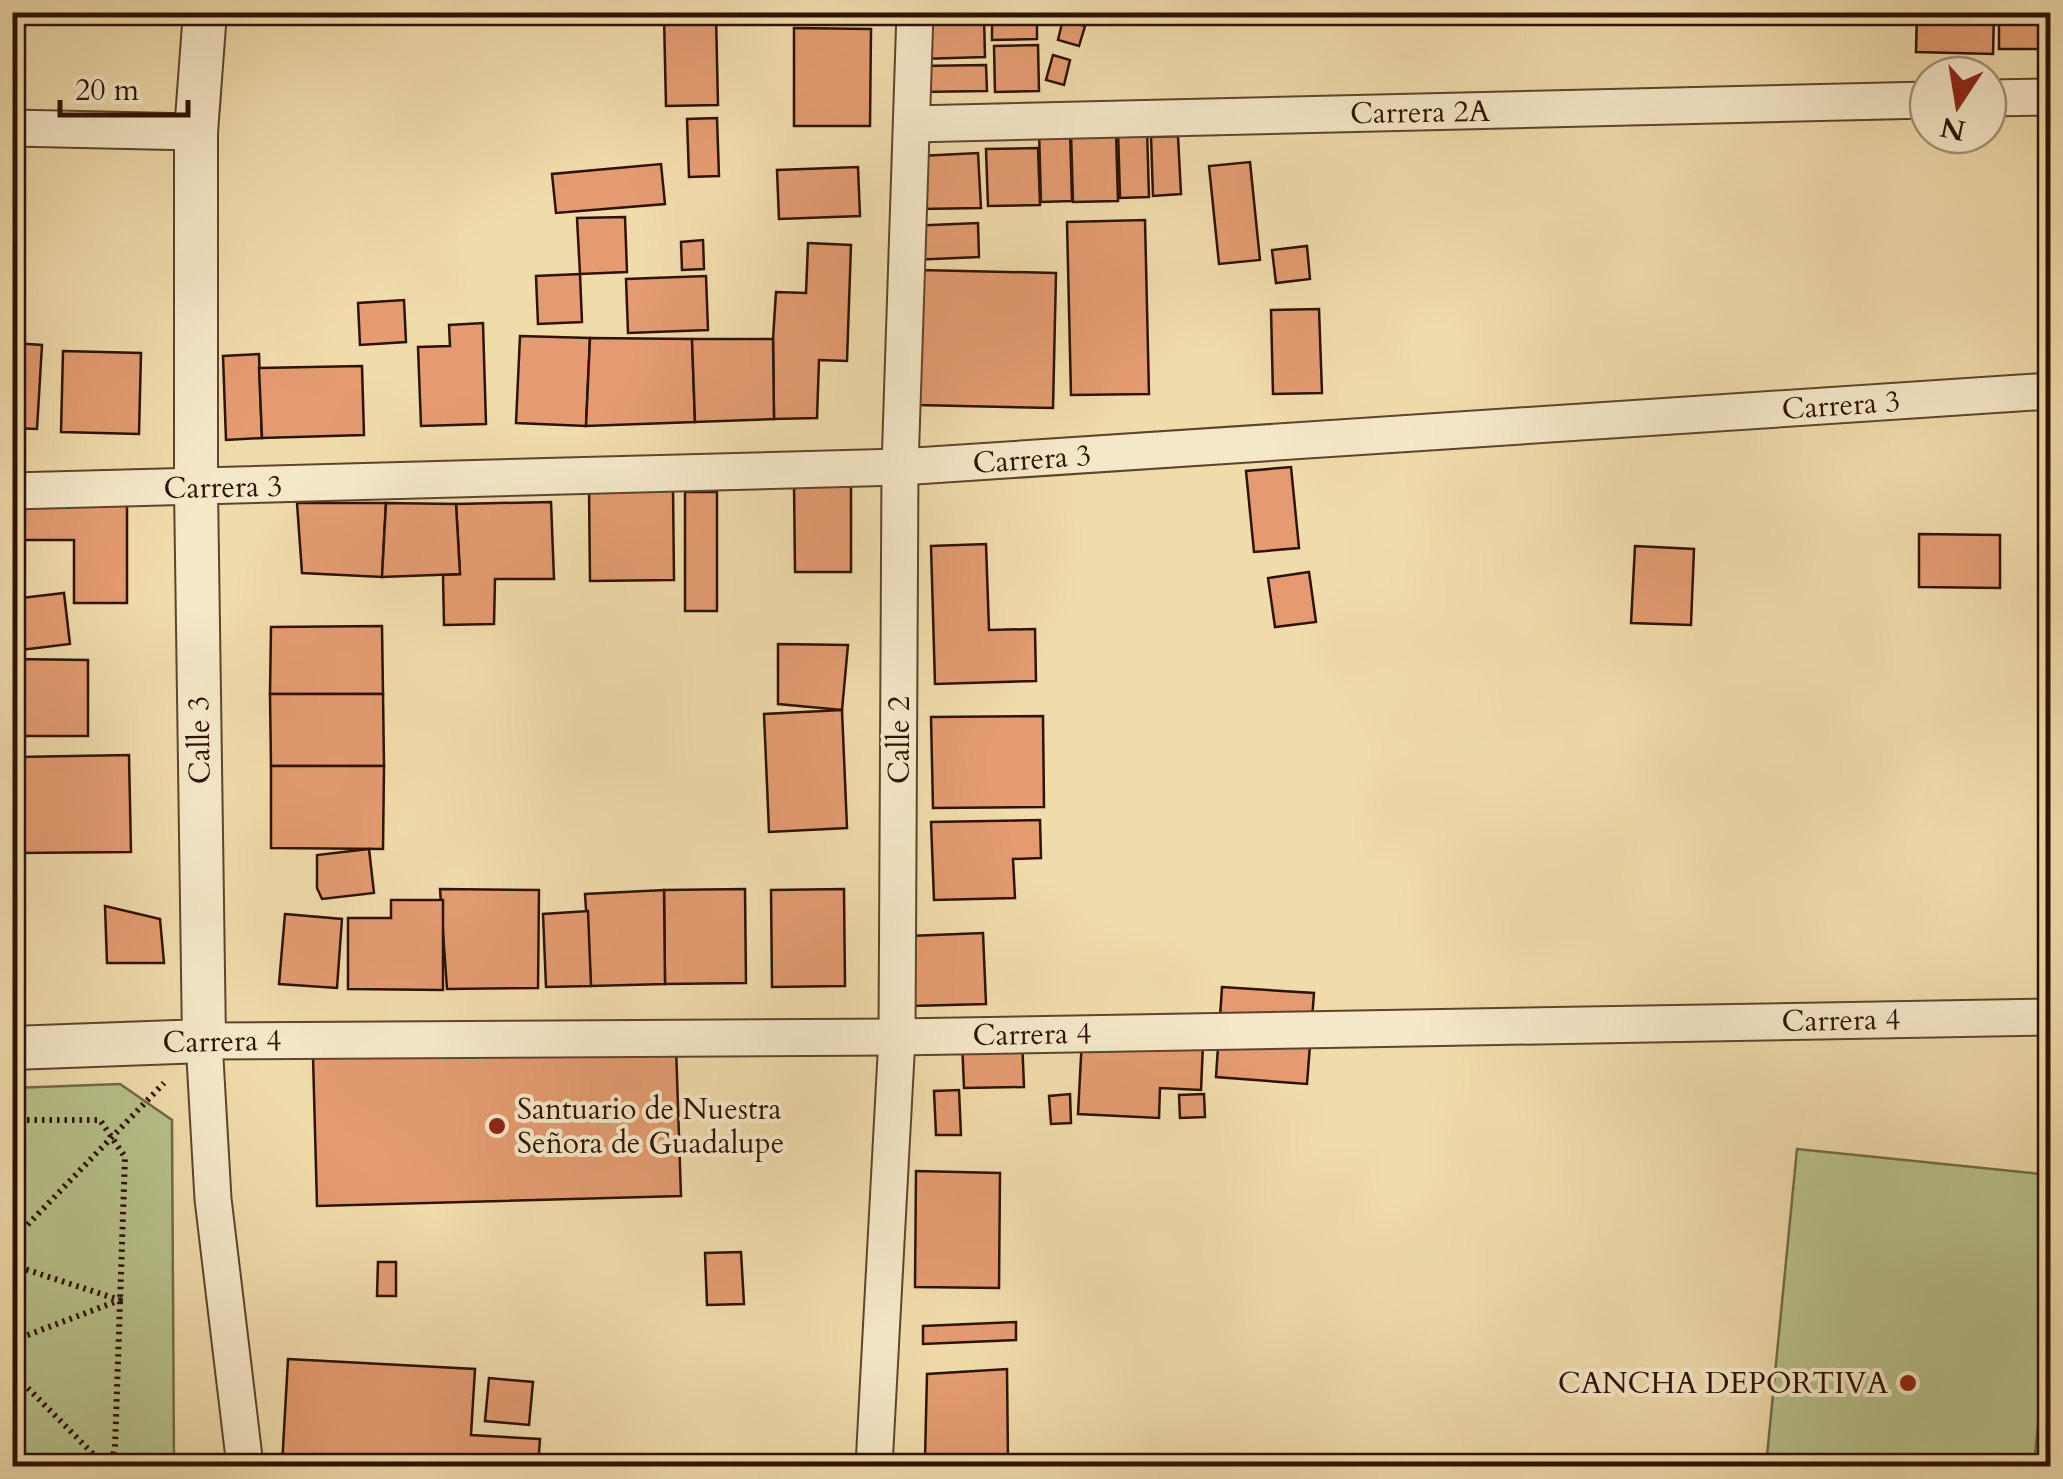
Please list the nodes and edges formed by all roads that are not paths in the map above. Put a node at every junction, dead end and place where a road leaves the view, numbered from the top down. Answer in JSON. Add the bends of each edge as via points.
{"nodes":[{"id":1,"x":206,"y":12,"type":"edge"},
{"id":2,"x":916,"y":12,"type":"edge"},
{"id":3,"x":2050,"y":97,"type":"edge"},
{"id":4,"x":2008,"y":98,"type":"edge"},
{"id":5,"x":1908,"y":100,"type":"edge"},
{"id":6,"x":912,"y":124,"type":"junction"},
{"id":7,"x":12,"y":128,"type":"edge"},
{"id":8,"x":196,"y":132,"type":"junction"},
{"id":9,"x":2050,"y":391,"type":"edge"},
{"id":10,"x":900,"y":467,"type":"junction"},
{"id":11,"x":196,"y":488,"type":"junction"},
{"id":12,"x":12,"y":491,"type":"edge"},
{"id":13,"x":2050,"y":1016,"type":"edge"},
{"id":14,"x":898,"y":1037,"type":"junction"},
{"id":15,"x":204,"y":1041,"type":"junction"},
{"id":16,"x":12,"y":1048,"type":"edge"},
{"id":17,"x":244,"y":1466,"type":"edge"},
{"id":18,"x":874,"y":1466,"type":"edge"}],
"edges":[{"from":1,"to":8,"type":"street","name":"Calle 3"},
{"from":2,"to":6,"type":"street","name":"Calle 2"},
{"from":3,"to":4,"type":"street"},
{"from":5,"to":6,"type":"street","name":"Carrera 2A"},
{"from":6,"to":10,"type":"street","name":"Calle 2"},
{"from":7,"to":8,"type":"street"},
{"from":8,"to":11,"type":"street","name":"Calle 3"},
{"from":9,"to":10,"type":"street","name":"Carrera 3"},
{"from":10,"to":11,"type":"street","name":"Carrera 3"},
{"from":10,"to":14,"type":"street","name":"Calle 2"},
{"from":11,"to":12,"type":"street","name":"Carrera 3"},
{"from":11,"to":15,"type":"street","name":"Calle 3"},
{"from":13,"to":14,"type":"street","name":"Carrera 4"},
{"from":14,"to":15,"type":"street","name":"Carrera 4"},
{"from":14,"to":18,"type":"street","name":"Calle 2"},
{"from":15,"to":16,"type":"street","name":"Carrera 4"},
{"from":15,"to":17,"type":"street","name":"Calle 3","via":[[213,1199]]}]}
